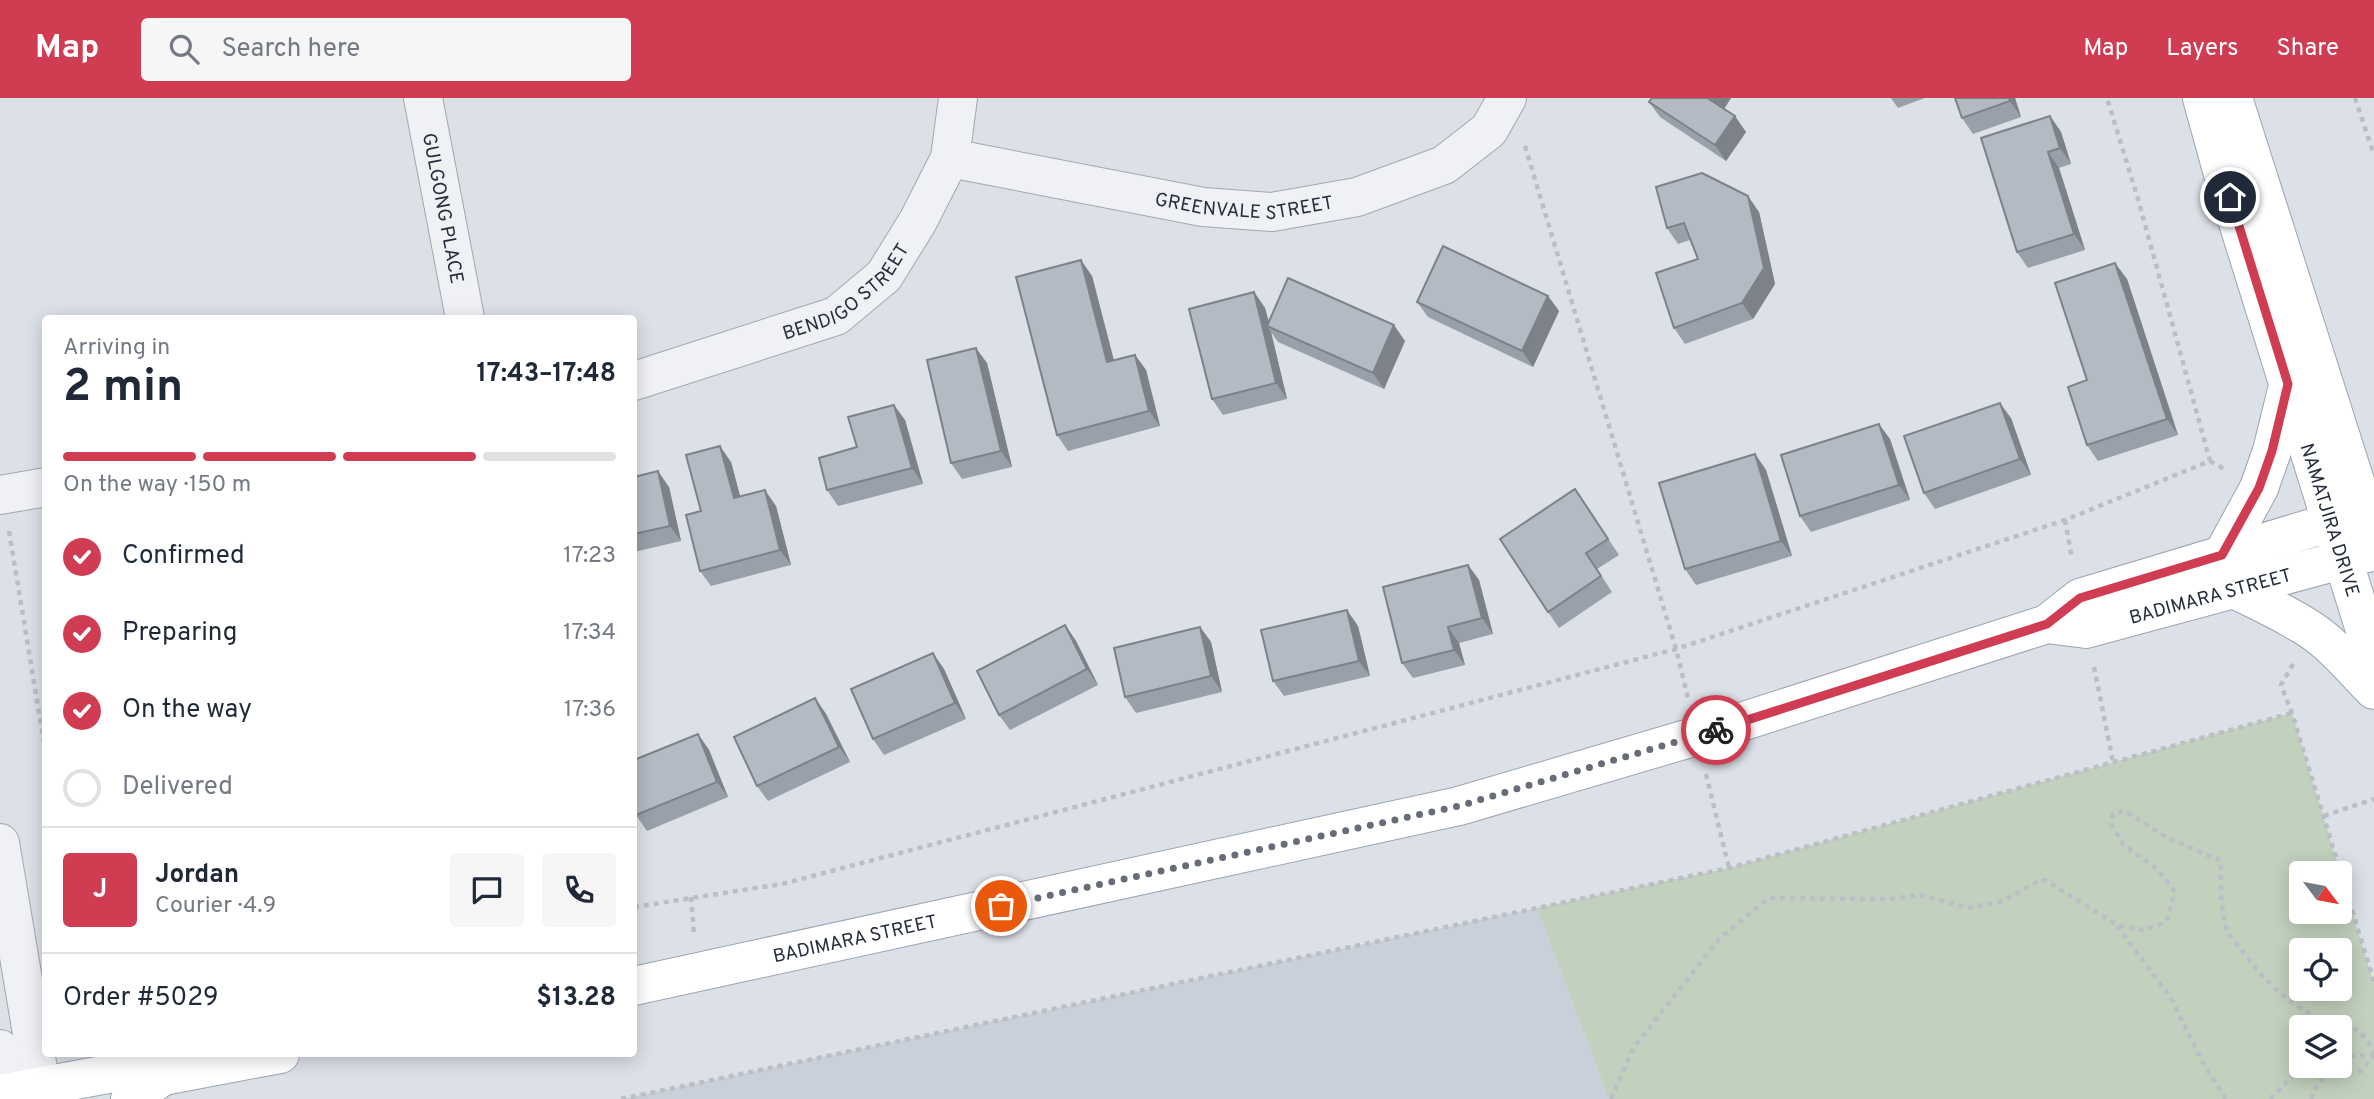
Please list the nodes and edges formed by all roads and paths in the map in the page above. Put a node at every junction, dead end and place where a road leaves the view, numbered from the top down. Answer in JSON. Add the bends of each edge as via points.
{"nodes":[{"id":1,"x":422,"y":98,"type":"edge"},
{"id":2,"x":958,"y":98,"type":"edge"},
{"id":3,"x":1507,"y":98,"type":"edge"},
{"id":4,"x":2107,"y":98,"type":"edge"},
{"id":5,"x":2202,"y":98,"type":"edge"},
{"id":6,"x":2234,"y":98,"type":"edge"},
{"id":7,"x":2355,"y":98,"type":"edge"},
{"id":8,"x":1522,"y":137,"type":"dead end"},
{"id":9,"x":2374,"y":155,"type":"edge"},
{"id":10,"x":950,"y":158,"type":"junction"},
{"id":11,"x":464,"y":315,"type":"edge"},
{"id":12,"x":637,"y":380,"type":"edge"},
{"id":13,"x":2288,"y":384,"type":"junction"},
{"id":14,"x":42,"y":488,"type":"edge"},
{"id":15,"x":1,"y":495,"type":"edge"},
{"id":16,"x":2357,"y":537,"type":"edge"},
{"id":17,"x":2228,"y":572,"type":"junction"},
{"id":18,"x":1676,"y":649,"type":"junction"},
{"id":19,"x":2374,"y":659,"type":"edge"},
{"id":20,"x":2281,"y":685,"type":"dead end"},
{"id":21,"x":2374,"y":690,"type":"edge"},
{"id":22,"x":2292,"y":713,"type":"junction"},
{"id":23,"x":42,"y":732,"type":"edge"},
{"id":24,"x":1697,"y":736,"type":"junction"},
{"id":25,"x":2374,"y":799,"type":"edge"},
{"id":26,"x":2324,"y":816,"type":"junction"},
{"id":27,"x":0,"y":844,"type":"edge"},
{"id":28,"x":1729,"y":868,"type":"junction"},
{"id":29,"x":691,"y":897,"type":"junction"},
{"id":30,"x":637,"y":906,"type":"edge"},
{"id":31,"x":2117,"y":925,"type":"junction"},
{"id":32,"x":694,"y":934,"type":"dead end"},
{"id":33,"x":2374,"y":982,"type":"edge"},
{"id":34,"x":637,"y":985,"type":"edge"},
{"id":35,"x":0,"y":1049,"type":"edge"},
{"id":36,"x":2374,"y":1055,"type":"edge"},
{"id":37,"x":2352,"y":1056,"type":"edge"},
{"id":38,"x":264,"y":1057,"type":"edge"},
{"id":39,"x":163,"y":1076,"type":"junction"},
{"id":40,"x":2290,"y":1078,"type":"edge"},
{"id":41,"x":19,"y":1094,"type":"edge"},
{"id":42,"x":130,"y":1099,"type":"edge"},
{"id":43,"x":621,"y":1099,"type":"edge"},
{"id":44,"x":1611,"y":1099,"type":"edge"},
{"id":45,"x":2226,"y":1099,"type":"edge"},
{"id":46,"x":2270,"y":1099,"type":"edge"},
{"id":47,"x":2312,"y":1099,"type":"edge"}],
"edges":[{"from":1,"to":11,"type":"street","name":"GULGONG PLACE"},
{"from":2,"to":10,"type":"street","name":"BENDIGO STREET"},
{"from":3,"to":10,"type":"street","name":"GREENVALE STREET","via":[[1489,130],[1444,165],[1357,197],[1272,212],[1203,207]]},
{"from":4,"to":18,"type":"path","via":[[2210,461],[2065,520]]},
{"from":5,"to":13,"type":"main road","name":"NAMATJIRA DRIVE"},
{"from":6,"to":16,"type":"main road","name":"NAMATJIRA DRIVE"},
{"from":7,"to":9,"type":"path"},
{"from":8,"to":18,"type":"path"},
{"from":10,"to":12,"type":"street","name":"BENDIGO STREET","via":[[884,276],[836,316]]},
{"from":13,"to":16,"type":"main road","name":"NAMATJIRA DRIVE"},
{"from":13,"to":17,"type":"main road","via":[[2272,451]]},
{"from":14,"to":15,"type":"street"},
{"from":15,"to":23,"type":"path"},
{"from":16,"to":17,"type":"main road","name":"BADIMARA STREET"},
{"from":16,"to":19,"type":"main road","name":"NAMATJIRA DRIVE"},
{"from":17,"to":21,"type":"main road","via":[[2311,630]]},
{"from":17,"to":24,"type":"main road","name":"BADIMARA STREET","via":[[2080,598],[2047,624]]},
{"from":18,"to":24,"type":"path"},
{"from":18,"to":29,"type":"path","via":[[782,884]]},
{"from":20,"to":22,"type":"path"},
{"from":22,"to":26,"type":"path"},
{"from":22,"to":28,"type":"path"},
{"from":24,"to":28,"type":"path"},
{"from":24,"to":34,"type":"main road","name":"BADIMARA STREET","via":[[1459,806]]},
{"from":25,"to":26,"type":"path"},
{"from":26,"to":33,"type":"path"},
{"from":27,"to":41,"type":"street"},
{"from":28,"to":43,"type":"path"},
{"from":29,"to":30,"type":"path"},
{"from":29,"to":32,"type":"path"},
{"from":31,"to":36,"type":"path","via":[[2144,930],[2166,922],[2175,892],[2157,869],[2117,835],[2111,824],[2113,814],[2125,811],[2166,838],[2221,861],[2227,931],[2249,960],[2272,987],[2293,1002],[2316,1016],[2359,1031]]},
{"from":31,"to":44,"type":"path","via":[[2045,880],[2003,901],[1968,908],[1922,895],[1769,898],[1720,938],[1634,1046]]},
{"from":31,"to":45,"type":"path","via":[[2171,998]]},
{"from":35,"to":41,"type":"street"},
{"from":36,"to":37,"type":"path"},
{"from":36,"to":47,"type":"path","via":[[2361,1071],[2336,1073],[2319,1081]]},
{"from":38,"to":39,"type":"main road"},
{"from":39,"to":41,"type":"main road","via":[[135,1069]]},
{"from":39,"to":42,"type":"main road"},
{"from":40,"to":46,"type":"path"}]}
